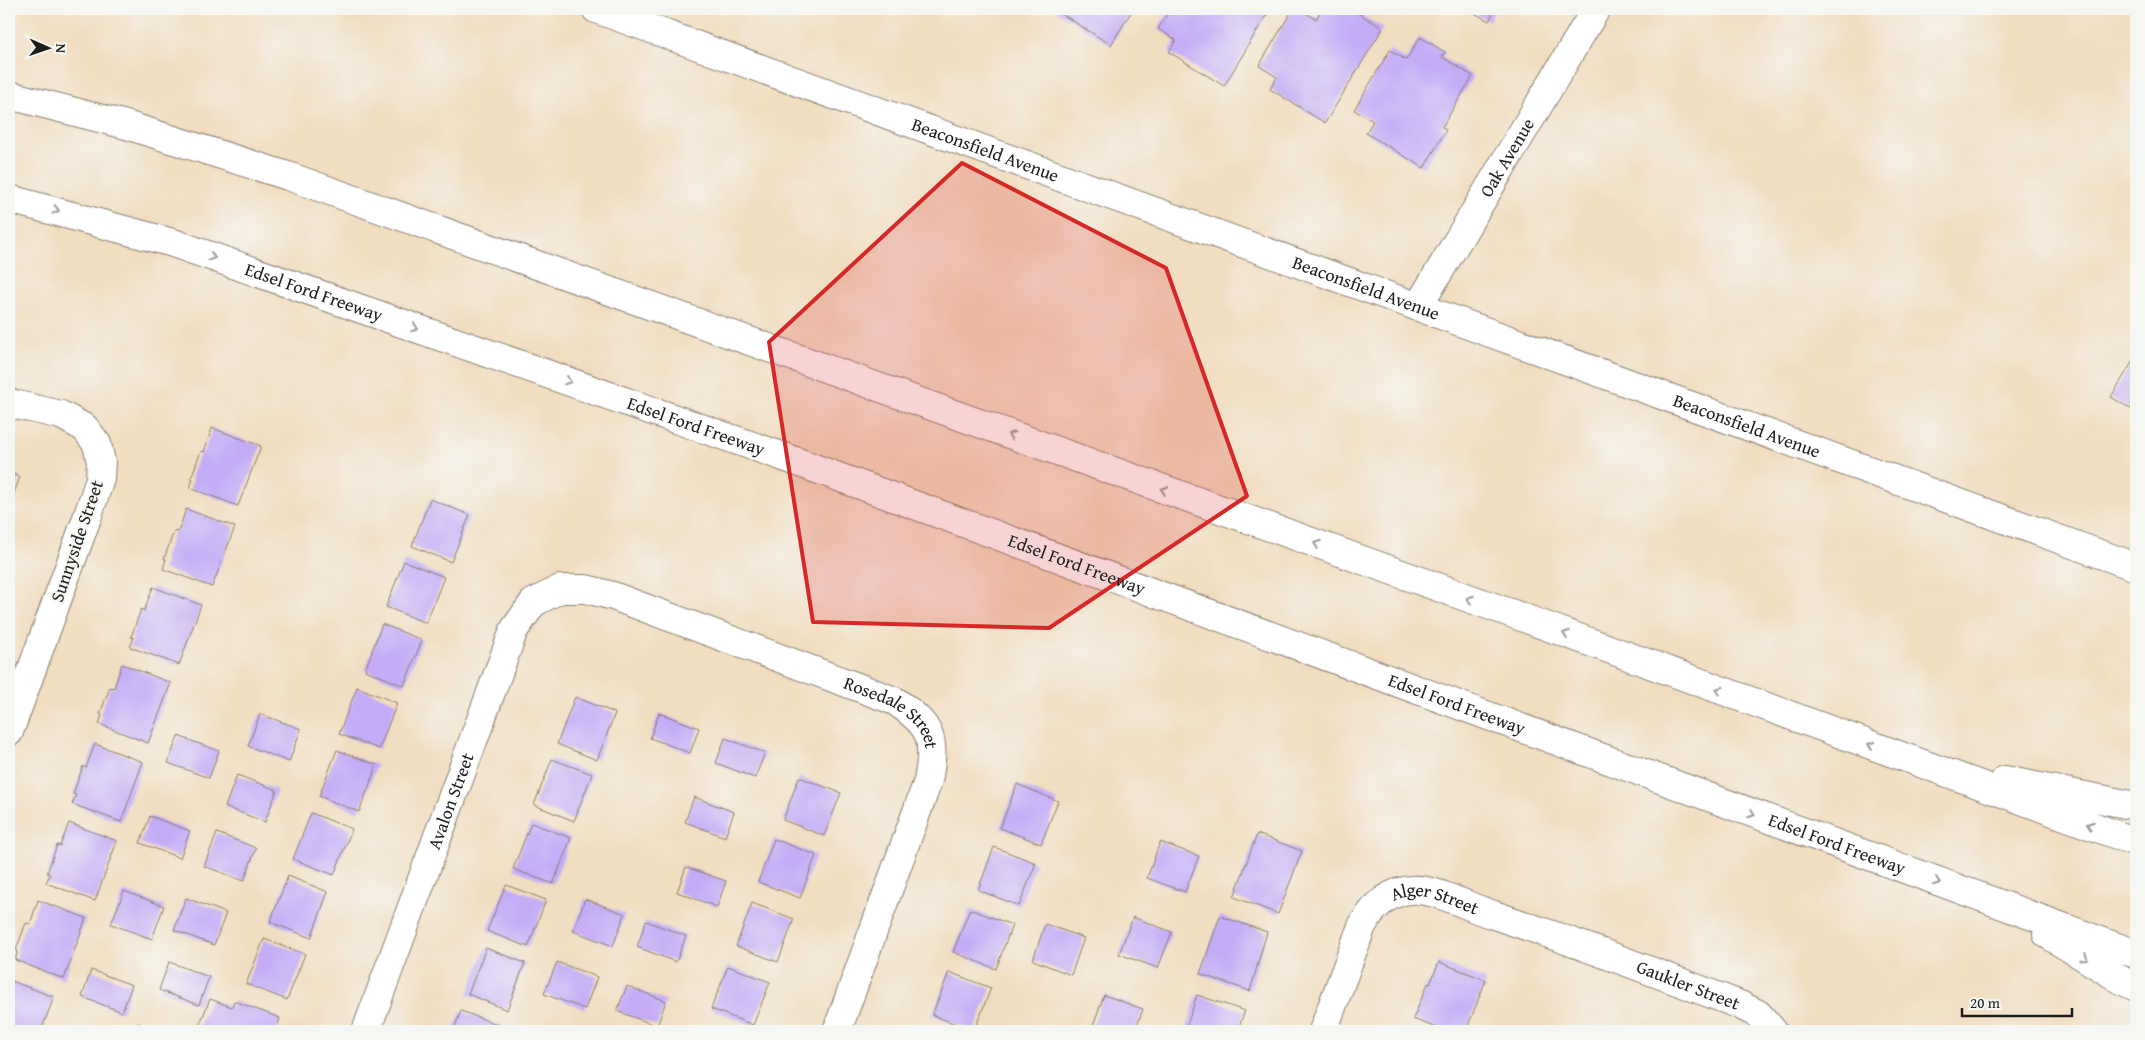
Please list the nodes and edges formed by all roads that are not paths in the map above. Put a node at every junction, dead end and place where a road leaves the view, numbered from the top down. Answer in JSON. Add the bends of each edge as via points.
{"nodes":[{"id":1,"x":596,"y":9,"type":"edge"},
{"id":2,"x":1596,"y":9,"type":"edge"},
{"id":3,"x":9,"y":95,"type":"edge"},
{"id":4,"x":9,"y":199,"type":"edge"},
{"id":5,"x":1418,"y":307,"type":"junction"},
{"id":6,"x":9,"y":403,"type":"edge"},
{"id":7,"x":2136,"y":567,"type":"edge"},
{"id":8,"x":560,"y":589,"type":"joint"},
{"id":9,"x":9,"y":732,"type":"edge"},
{"id":10,"x":1917,"y":762,"type":"junction"},
{"id":11,"x":2136,"y":806,"type":"edge"},
{"id":12,"x":2136,"y":842,"type":"edge"},
{"id":13,"x":1999,"y":905,"type":"junction"},
{"id":14,"x":1596,"y":949,"type":"joint"},
{"id":15,"x":2136,"y":954,"type":"edge"},
{"id":16,"x":2136,"y":987,"type":"edge"},
{"id":17,"x":366,"y":1031,"type":"edge"},
{"id":18,"x":837,"y":1031,"type":"edge"},
{"id":19,"x":1323,"y":1031,"type":"edge"},
{"id":20,"x":1773,"y":1031,"type":"edge"}],
"edges":[{"from":1,"to":5,"type":"main road","name":"Beaconsfield Avenue"},
{"from":2,"to":5,"type":"main road","name":"Oak Avenue"},
{"from":10,"to":3,"type":"main road","one_way":true,"via":[[1516,615],[288,176],[126,125]]},
{"from":4,"to":13,"type":"main road","name":"Edsel Ford Freeway","one_way":true,"via":[[173,243],[784,457]]},
{"from":5,"to":7,"type":"main road","name":"Beaconsfield Avenue"},
{"from":6,"to":9,"type":"main road","name":"Sunnyside Street","via":[[61,415],[85,428],[97,444],[101,462],[100,479],[87,518]]},
{"from":8,"to":17,"type":"main road","name":"Avalon Street","via":[[532,603],[514,630]]},
{"from":8,"to":18,"type":"main road","name":"Rosedale Street","via":[[586,589],[613,596],[895,701],[914,714],[929,733],[933,754],[928,781]]},
{"from":10,"to":11,"type":"main road"},
{"from":12,"to":10,"type":"main road","one_way":true},
{"from":13,"to":15,"type":"main road","name":"Edsel Ford Freeway"},
{"from":13,"to":16,"type":"main road","one_way":true},
{"from":14,"to":19,"type":"main road","name":"Alger Street","via":[[1436,893],[1409,891],[1386,898],[1371,910]]},
{"from":14,"to":20,"type":"main road","name":"Gaukler Street","via":[[1740,1005],[1758,1014]]}]}
